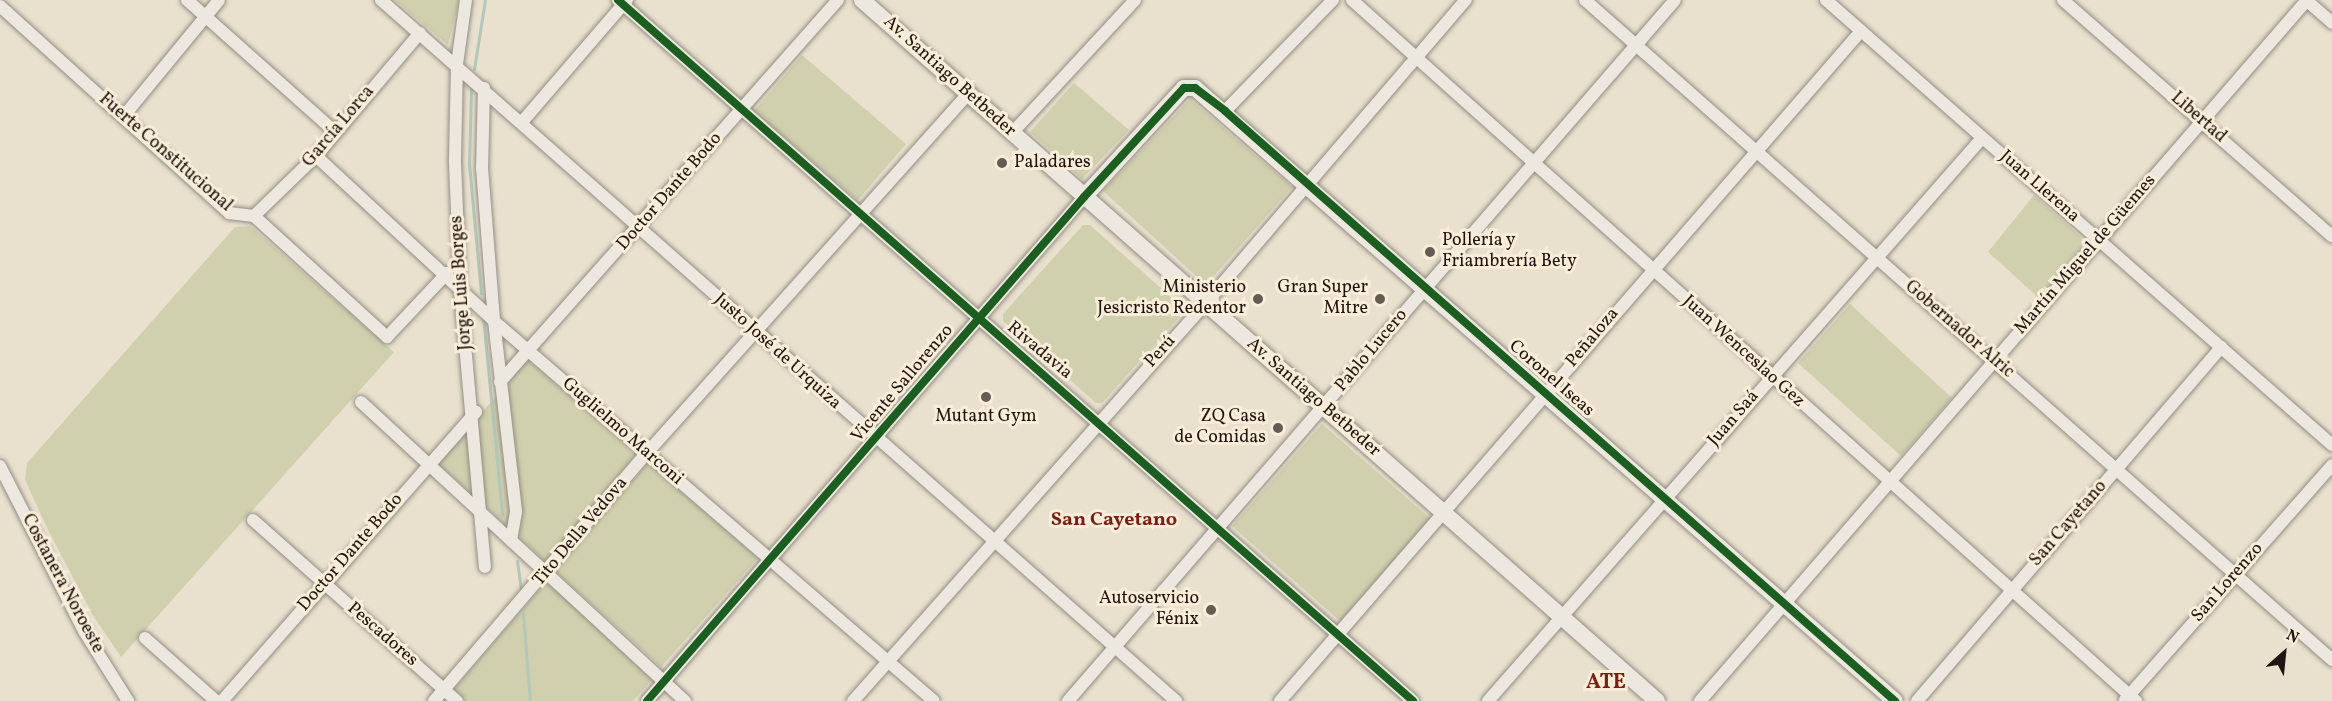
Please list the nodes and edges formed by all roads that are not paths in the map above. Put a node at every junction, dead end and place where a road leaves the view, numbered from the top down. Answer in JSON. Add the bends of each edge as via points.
{"nodes":[{"id":1,"x":187,"y":0,"type":"edge"},
{"id":2,"x":219,"y":0,"type":"edge"},
{"id":3,"x":381,"y":0,"type":"edge"},
{"id":4,"x":466,"y":0,"type":"edge"},
{"id":5,"x":838,"y":0,"type":"edge"},
{"id":6,"x":862,"y":0,"type":"edge"},
{"id":7,"x":1135,"y":0,"type":"edge"},
{"id":8,"x":1333,"y":0,"type":"edge"},
{"id":9,"x":1352,"y":0,"type":"edge"},
{"id":10,"x":1466,"y":0,"type":"edge"},
{"id":11,"x":1585,"y":0,"type":"edge"},
{"id":12,"x":1675,"y":0,"type":"edge"},
{"id":13,"x":1826,"y":0,"type":"edge"},
{"id":14,"x":2063,"y":0,"type":"edge"},
{"id":15,"x":2307,"y":0,"type":"edge"},
{"id":16,"x":623,"y":1,"type":"edge"},
{"id":17,"x":0,"y":6,"type":"edge"},
{"id":18,"x":206,"y":17,"type":"junction"},
{"id":19,"x":2332,"y":22,"type":"edge"},
{"id":20,"x":1861,"y":31,"type":"junction"},
{"id":21,"x":420,"y":33,"type":"junction"},
{"id":22,"x":1636,"y":45,"type":"junction"},
{"id":23,"x":1415,"y":57,"type":"junction"},
{"id":24,"x":457,"y":64,"type":"junction"},
{"id":25,"x":484,"y":88,"type":"junction"},
{"id":26,"x":1184,"y":88,"type":"joint"},
{"id":27,"x":968,"y":94,"type":"junction"},
{"id":28,"x":742,"y":110,"type":"junction"},
{"id":29,"x":1225,"y":111,"type":"junction"},
{"id":30,"x":123,"y":117,"type":"junction"},
{"id":31,"x":522,"y":122,"type":"junction"},
{"id":32,"x":2202,"y":122,"type":"junction"},
{"id":33,"x":334,"y":131,"type":"junction"},
{"id":34,"x":1012,"y":133,"type":"junction"},
{"id":35,"x":1982,"y":138,"type":"junction"},
{"id":36,"x":1756,"y":151,"type":"junction"},
{"id":37,"x":316,"y":156,"type":"junction"},
{"id":38,"x":1533,"y":162,"type":"junction"},
{"id":39,"x":1308,"y":185,"type":"junction"},
{"id":40,"x":1084,"y":197,"type":"junction"},
{"id":41,"x":254,"y":216,"type":"junction"},
{"id":42,"x":860,"y":216,"type":"junction"},
{"id":43,"x":639,"y":227,"type":"junction"},
{"id":44,"x":2332,"y":236,"type":"edge"},
{"id":45,"x":2099,"y":240,"type":"junction"},
{"id":46,"x":1875,"y":256,"type":"junction"},
{"id":47,"x":1651,"y":270,"type":"junction"},
{"id":48,"x":447,"y":273,"type":"junction"},
{"id":49,"x":460,"y":288,"type":"junction"},
{"id":50,"x":1425,"y":288,"type":"junction"},
{"id":51,"x":1205,"y":304,"type":"junction"},
{"id":52,"x":979,"y":318,"type":"junction"},
{"id":53,"x":494,"y":321,"type":"junction"},
{"id":54,"x":756,"y":332,"type":"junction"},
{"id":55,"x":2223,"y":347,"type":"junction"},
{"id":56,"x":528,"y":351,"type":"junction"},
{"id":57,"x":1994,"y":362,"type":"junction"},
{"id":58,"x":1771,"y":376,"type":"junction"},
{"id":59,"x":500,"y":382,"type":"junction"},
{"id":60,"x":1545,"y":394,"type":"junction"},
{"id":61,"x":361,"y":402,"type":"dead end"},
{"id":62,"x":1324,"y":407,"type":"junction"},
{"id":63,"x":477,"y":411,"type":"junction"},
{"id":64,"x":1099,"y":421,"type":"junction"},
{"id":65,"x":876,"y":440,"type":"junction"},
{"id":66,"x":2332,"y":445,"type":"edge"},
{"id":67,"x":646,"y":454,"type":"junction"},
{"id":68,"x":429,"y":463,"type":"junction"},
{"id":69,"x":2332,"y":465,"type":"edge"},
{"id":70,"x":0,"y":466,"type":"edge"},
{"id":71,"x":2116,"y":469,"type":"junction"},
{"id":72,"x":1890,"y":482,"type":"junction"},
{"id":73,"x":1665,"y":499,"type":"junction"},
{"id":74,"x":481,"y":513,"type":"junction"},
{"id":75,"x":1445,"y":513,"type":"junction"},
{"id":76,"x":254,"y":520,"type":"dead end"},
{"id":77,"x":1218,"y":529,"type":"junction"},
{"id":78,"x":511,"y":541,"type":"junction"},
{"id":79,"x":992,"y":541,"type":"junction"},
{"id":80,"x":770,"y":560,"type":"junction"},
{"id":81,"x":485,"y":567,"type":"dead end"},
{"id":82,"x":547,"y":573,"type":"junction"},
{"id":83,"x":2236,"y":575,"type":"junction"},
{"id":84,"x":324,"y":583,"type":"junction"},
{"id":85,"x":2012,"y":591,"type":"junction"},
{"id":86,"x":1784,"y":604,"type":"junction"},
{"id":87,"x":1561,"y":616,"type":"junction"},
{"id":88,"x":1338,"y":636,"type":"junction"},
{"id":89,"x":145,"y":638,"type":"dead end"},
{"id":90,"x":1114,"y":647,"type":"junction"},
{"id":91,"x":2332,"y":660,"type":"edge"},
{"id":92,"x":888,"y":661,"type":"junction"},
{"id":93,"x":663,"y":682,"type":"junction"},
{"id":94,"x":444,"y":690,"type":"junction"},
{"id":95,"x":2130,"y":699,"type":"edge"},
{"id":96,"x":128,"y":701,"type":"edge"},
{"id":97,"x":216,"y":701,"type":"edge"},
{"id":98,"x":222,"y":701,"type":"edge"},
{"id":99,"x":434,"y":701,"type":"edge"},
{"id":100,"x":457,"y":701,"type":"edge"},
{"id":101,"x":647,"y":701,"type":"edge"},
{"id":102,"x":685,"y":701,"type":"edge"},
{"id":103,"x":853,"y":701,"type":"edge"},
{"id":104,"x":934,"y":701,"type":"edge"},
{"id":105,"x":1068,"y":701,"type":"edge"},
{"id":106,"x":1176,"y":701,"type":"edge"},
{"id":107,"x":1280,"y":701,"type":"edge"},
{"id":108,"x":1413,"y":701,"type":"edge"},
{"id":109,"x":1488,"y":701,"type":"edge"},
{"id":110,"x":1656,"y":701,"type":"edge"},
{"id":111,"x":1700,"y":701,"type":"edge"},
{"id":112,"x":1895,"y":701,"type":"edge"},
{"id":113,"x":1917,"y":701,"type":"edge"}],
"edges":[{"from":1,"to":18,"type":"street"},
{"from":2,"to":18,"type":"street"},
{"from":3,"to":21,"type":"street","name":"Justo José de Urquiza"},
{"from":4,"to":24,"type":"street","name":"Jorge Luis Borges"},
{"from":5,"to":28,"type":"street","name":"Doctor Dante Bodo"},
{"from":6,"to":27,"type":"street","name":"Av. Santiago Betbeder"},
{"from":7,"to":34,"type":"street"},
{"from":8,"to":29,"type":"street"},
{"from":9,"to":23,"type":"street","name":"Juan Wenceslao Gez"},
{"from":10,"to":23,"type":"street","name":"Perú"},
{"from":11,"to":22,"type":"street","name":"Gobernador Alric"},
{"from":12,"to":22,"type":"street","name":"Pablo Lucero"},
{"from":13,"to":20,"type":"street","name":"Juan Llerena"},
{"from":14,"to":32,"type":"street","name":"Libertad"},
{"from":15,"to":19,"type":"street"},
{"from":15,"to":32,"type":"street","name":"Martín Miguel de Güemes"},
{"from":16,"to":28,"type":"street","name":"Rivadavia"},
{"from":16,"to":31,"type":"street"},
{"from":17,"to":30,"type":"street","name":"Fuerte Constitucional"},
{"from":18,"to":30,"type":"street"},
{"from":18,"to":33,"type":"street"},
{"from":20,"to":35,"type":"street","name":"Juan Llerena"},
{"from":20,"to":36,"type":"street","name":"Peñaloza"},
{"from":21,"to":24,"type":"street","name":"Justo José de Urquiza"},
{"from":21,"to":33,"type":"street","name":"García Lorca"},
{"from":22,"to":36,"type":"street","name":"Gobernador Alric"},
{"from":22,"to":38,"type":"street","name":"Pablo Lucero"},
{"from":23,"to":38,"type":"street","name":"Juan Wenceslao Gez"},
{"from":23,"to":39,"type":"street","name":"Perú"},
{"from":24,"to":25,"type":"street","name":"Justo José de Urquiza"},
{"from":24,"to":49,"type":"street","name":"Jorge Luis Borges","via":[[455,162]]},
{"from":25,"to":31,"type":"street","name":"Justo José de Urquiza"},
{"from":25,"to":53,"type":"street","name":"Jorge Luis Borges","via":[[482,168]]},
{"from":26,"to":29,"type":"street","name":"Coronel Iseas","via":[[1195,88]]},
{"from":26,"to":40,"type":"street","name":"Vicente Sallorenzo"},
{"from":27,"to":34,"type":"street","name":"Av. Santiago Betbeder"},
{"from":27,"to":42,"type":"street","name":"Tito Della Vedova"},
{"from":28,"to":42,"type":"street","name":"Rivadavia"},
{"from":28,"to":43,"type":"street","name":"Doctor Dante Bodo"},
{"from":29,"to":39,"type":"street","name":"Coronel Iseas"},
{"from":30,"to":41,"type":"street","name":"Fuerte Constitucional","via":[[229,213]]},
{"from":31,"to":43,"type":"street","name":"Justo José de Urquiza"},
{"from":32,"to":44,"type":"street","name":"Libertad"},
{"from":32,"to":45,"type":"street","name":"Martín Miguel de Güemes"},
{"from":33,"to":37,"type":"street","name":"García Lorca"},
{"from":34,"to":40,"type":"street","name":"Av. Santiago Betbeder"},
{"from":35,"to":45,"type":"street","name":"Juan Llerena"},
{"from":35,"to":46,"type":"street","name":"Juan Saá"},
{"from":36,"to":46,"type":"street","name":"Gobernador Alric"},
{"from":36,"to":47,"type":"street","name":"Peñaloza"},
{"from":37,"to":41,"type":"street","name":"García Lorca"},
{"from":37,"to":48,"type":"street","name":"Guglielmo Marconi"},
{"from":38,"to":47,"type":"street","name":"Juan Wenceslao Gez"},
{"from":38,"to":50,"type":"street","name":"Pablo Lucero"},
{"from":39,"to":50,"type":"street","name":"Coronel Iseas"},
{"from":39,"to":51,"type":"street","name":"Perú"},
{"from":40,"to":51,"type":"street","name":"Av. Santiago Betbeder"},
{"from":40,"to":52,"type":"street","name":"Vicente Sallorenzo"},
{"from":41,"to":48,"type":"street","name":"Fuerte Constitucional","via":[[387,338]]},
{"from":42,"to":52,"type":"street","name":"Rivadavia"},
{"from":42,"to":54,"type":"street","name":"Tito Della Vedova"},
{"from":43,"to":54,"type":"street","name":"Justo José de Urquiza"},
{"from":43,"to":56,"type":"street","name":"Doctor Dante Bodo"},
{"from":45,"to":55,"type":"street","name":"Juan Llerena"},
{"from":45,"to":57,"type":"street","name":"Martín Miguel de Güemes"},
{"from":46,"to":57,"type":"street","name":"Gobernador Alric"},
{"from":46,"to":58,"type":"street","name":"Juan Saá"},
{"from":47,"to":58,"type":"street","name":"Juan Wenceslao Gez"},
{"from":47,"to":60,"type":"street","name":"Peñaloza"},
{"from":48,"to":49,"type":"street","name":"Guglielmo Marconi"},
{"from":49,"to":53,"type":"street","name":"Guglielmo Marconi"},
{"from":49,"to":63,"type":"street","name":"Jorge Luis Borges"},
{"from":50,"to":60,"type":"street","name":"Coronel Iseas"},
{"from":50,"to":62,"type":"street","name":"Pablo Lucero"},
{"from":51,"to":62,"type":"street","name":"Av. Santiago Betbeder"},
{"from":51,"to":64,"type":"street","name":"Perú"},
{"from":52,"to":64,"type":"street","name":"Rivadavia"},
{"from":52,"to":65,"type":"street","name":"Vicente Sallorenzo"},
{"from":53,"to":56,"type":"street","name":"Guglielmo Marconi"},
{"from":53,"to":59,"type":"street","name":"Jorge Luis Borges"},
{"from":54,"to":65,"type":"street","name":"Justo José de Urquiza"},
{"from":54,"to":67,"type":"street","name":"Tito Della Vedova"},
{"from":55,"to":66,"type":"street","name":"Juan Llerena"},
{"from":55,"to":71,"type":"street","name":"San Cayetano"},
{"from":56,"to":59,"type":"street","name":"Doctor Dante Bodo"},
{"from":56,"to":67,"type":"street","name":"Guglielmo Marconi"},
{"from":57,"to":71,"type":"street","name":"Gobernador Alric"},
{"from":57,"to":72,"type":"street","name":"Martín Miguel de Güemes"},
{"from":58,"to":72,"type":"street","name":"Juan Wenceslao Gez"},
{"from":58,"to":73,"type":"street","name":"Juan Saá"},
{"from":59,"to":78,"type":"street","name":"Jorge Luis Borges","via":[[516,512]]},
{"from":60,"to":73,"type":"street","name":"Coronel Iseas"},
{"from":60,"to":75,"type":"street","name":"Peñaloza"},
{"from":61,"to":68,"type":"street"},
{"from":62,"to":75,"type":"street","name":"Av. Santiago Betbeder"},
{"from":62,"to":77,"type":"street","name":"Pablo Lucero"},
{"from":63,"to":68,"type":"street","name":"Doctor Dante Bodo"},
{"from":63,"to":74,"type":"street","name":"Jorge Luis Borges"},
{"from":64,"to":77,"type":"street","name":"Rivadavia"},
{"from":64,"to":79,"type":"street","name":"Perú"},
{"from":65,"to":79,"type":"street","name":"Justo José de Urquiza"},
{"from":65,"to":80,"type":"street","name":"Vicente Sallorenzo"},
{"from":67,"to":80,"type":"street","name":"Guglielmo Marconi"},
{"from":67,"to":82,"type":"street","name":"Tito Della Vedova"},
{"from":68,"to":74,"type":"street"},
{"from":68,"to":84,"type":"street","name":"Doctor Dante Bodo"},
{"from":69,"to":83,"type":"street","name":"San Lorenzo"},
{"from":70,"to":96,"type":"street","name":"Costanera Noroeste","via":[[84,631]]},
{"from":71,"to":83,"type":"street","name":"Gobernador Alric"},
{"from":71,"to":85,"type":"street","name":"San Cayetano"},
{"from":72,"to":85,"type":"street","name":"Juan Wenceslao Gez"},
{"from":72,"to":86,"type":"street","name":"Martín Miguel de Güemes"},
{"from":73,"to":86,"type":"street","name":"Coronel Iseas"},
{"from":73,"to":87,"type":"street","name":"Juan Saá"},
{"from":74,"to":78,"type":"street"},
{"from":74,"to":81,"type":"street","name":"Jorge Luis Borges"},
{"from":75,"to":87,"type":"street","name":"Av. Santiago Betbeder"},
{"from":75,"to":88,"type":"street","name":"Peñaloza"},
{"from":76,"to":84,"type":"street","name":"Pescadores"},
{"from":77,"to":88,"type":"street","name":"Rivadavia"},
{"from":77,"to":90,"type":"street","name":"Pablo Lucero"},
{"from":78,"to":82,"type":"street"},
{"from":79,"to":90,"type":"street","name":"Justo José de Urquiza"},
{"from":79,"to":92,"type":"street","name":"Perú"},
{"from":80,"to":92,"type":"street","name":"Guglielmo Marconi"},
{"from":80,"to":93,"type":"street","name":"Vicente Sallorenzo"},
{"from":82,"to":93,"type":"street"},
{"from":82,"to":94,"type":"street","name":"Tito Della Vedova"},
{"from":83,"to":91,"type":"street","name":"Gobernador Alric"},
{"from":83,"to":95,"type":"street","name":"San Lorenzo"},
{"from":84,"to":94,"type":"street","name":"Pescadores"},
{"from":84,"to":98,"type":"street","name":"Doctor Dante Bodo"},
{"from":85,"to":95,"type":"street","name":"Juan Wenceslao Gez"},
{"from":85,"to":113,"type":"street","name":"San Cayetano"},
{"from":86,"to":111,"type":"street","name":"Martín Miguel de Güemes"},
{"from":86,"to":112,"type":"street","name":"Coronel Iseas"},
{"from":87,"to":109,"type":"street","name":"Juan Saá"},
{"from":87,"to":110,"type":"street","name":"Av. Santiago Betbeder"},
{"from":88,"to":107,"type":"street","name":"Peñaloza"},
{"from":88,"to":108,"type":"street","name":"Rivadavia"},
{"from":89,"to":97,"type":"street"},
{"from":90,"to":105,"type":"street","name":"Pablo Lucero"},
{"from":90,"to":106,"type":"street","name":"Justo José de Urquiza"},
{"from":92,"to":103,"type":"street","name":"Perú"},
{"from":92,"to":104,"type":"street","name":"Guglielmo Marconi"},
{"from":93,"to":101,"type":"street","name":"Vicente Sallorenzo"},
{"from":93,"to":102,"type":"street"},
{"from":94,"to":99,"type":"street","name":"Tito Della Vedova"},
{"from":94,"to":100,"type":"street","name":"Pescadores"}]}
